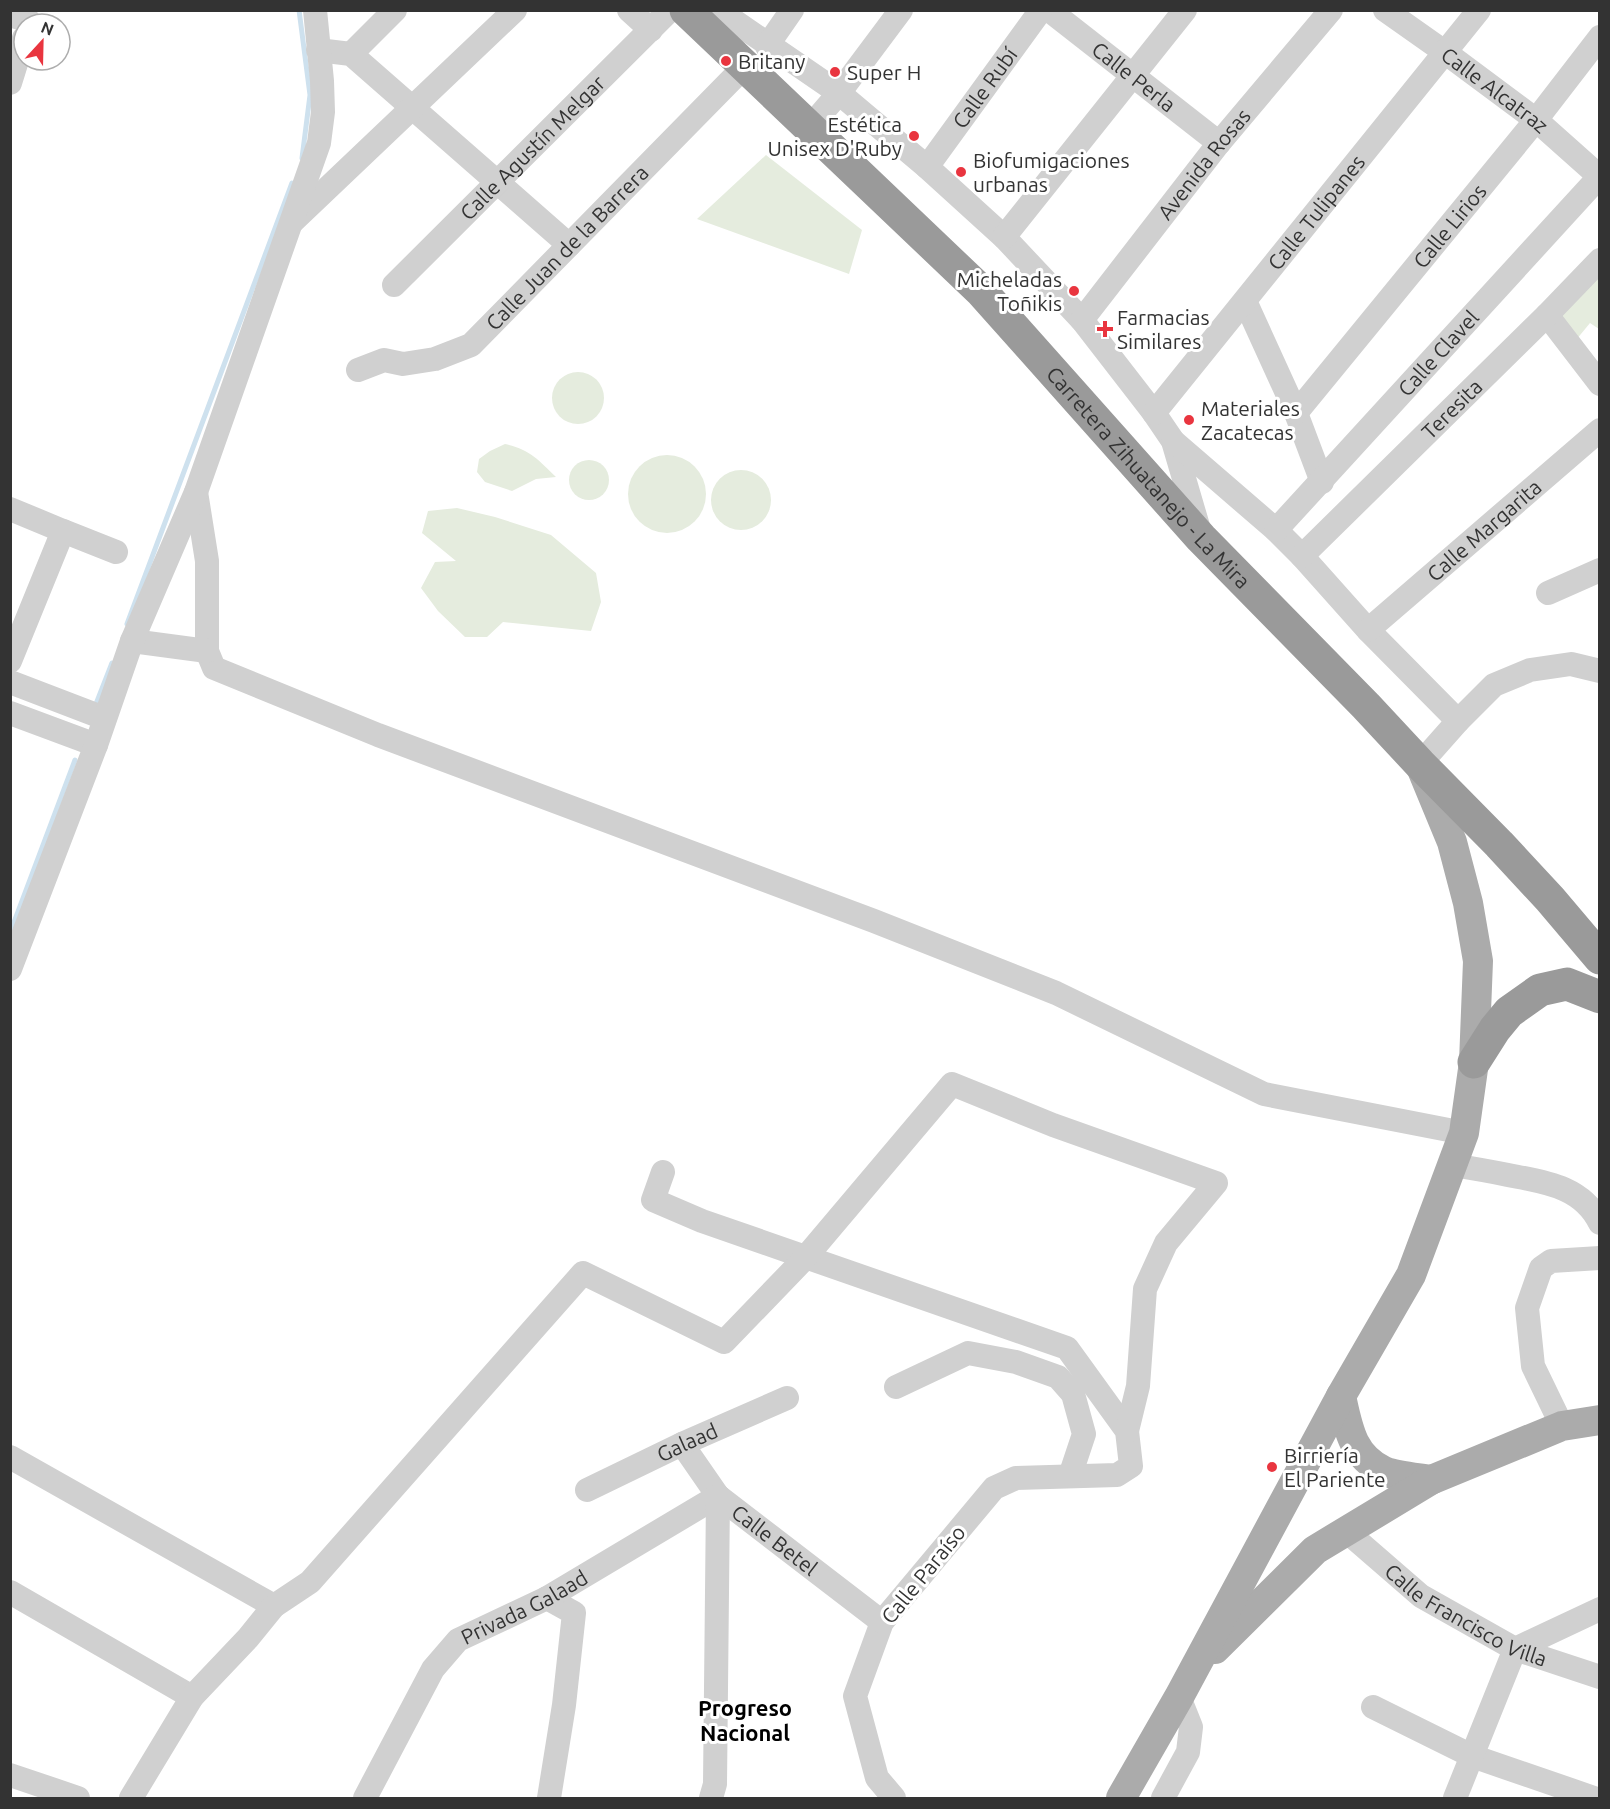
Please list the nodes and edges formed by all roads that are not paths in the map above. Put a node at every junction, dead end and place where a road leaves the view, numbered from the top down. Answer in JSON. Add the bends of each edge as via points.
{"nodes":[{"id":1,"x":315,"y":10,"type":"edge"},
{"id":2,"x":394,"y":10,"type":"edge"},
{"id":3,"x":515,"y":10,"type":"edge"},
{"id":4,"x":628,"y":10,"type":"edge"},
{"id":5,"x":670,"y":10,"type":"edge"},
{"id":6,"x":792,"y":10,"type":"edge"},
{"id":7,"x":901,"y":10,"type":"edge"},
{"id":8,"x":1041,"y":10,"type":"edge"},
{"id":9,"x":1049,"y":10,"type":"edge"},
{"id":10,"x":1185,"y":10,"type":"edge"},
{"id":11,"x":1332,"y":10,"type":"edge"},
{"id":12,"x":1385,"y":10,"type":"edge"},
{"id":13,"x":1479,"y":10,"type":"edge"},
{"id":14,"x":708,"y":15,"type":"edge"},
{"id":15,"x":651,"y":30,"type":"junction"},
{"id":16,"x":1599,"y":37,"type":"edge"},
{"id":17,"x":318,"y":50,"type":"junction"},
{"id":18,"x":1446,"y":53,"type":"junction"},
{"id":19,"x":351,"y":54,"type":"junction"},
{"id":20,"x":756,"y":56,"type":"junction"},
{"id":21,"x":1133,"y":75,"type":"junction"},
{"id":22,"x":839,"y":93,"type":"junction"},
{"id":23,"x":412,"y":108,"type":"junction"},
{"id":24,"x":1536,"y":120,"type":"junction"},
{"id":25,"x":809,"y":128,"type":"junction"},
{"id":26,"x":1219,"y":143,"type":"junction"},
{"id":27,"x":927,"y":167,"type":"junction"},
{"id":28,"x":1599,"y":177,"type":"edge"},
{"id":29,"x":497,"y":183,"type":"junction"},
{"id":30,"x":289,"y":225,"type":"junction"},
{"id":31,"x":1004,"y":237,"type":"junction"},
{"id":32,"x":569,"y":245,"type":"junction"},
{"id":33,"x":1599,"y":260,"type":"edge"},
{"id":34,"x":394,"y":285,"type":"dead end"},
{"id":35,"x":1245,"y":301,"type":"junction"},
{"id":36,"x":1547,"y":315,"type":"junction"},
{"id":37,"x":1082,"y":320,"type":"junction"},
{"id":38,"x":358,"y":370,"type":"dead end"},
{"id":39,"x":1599,"y":384,"type":"edge"},
{"id":40,"x":1154,"y":413,"type":"junction"},
{"id":41,"x":1296,"y":413,"type":"junction"},
{"id":42,"x":1599,"y":430,"type":"edge"},
{"id":43,"x":1173,"y":441,"type":"junction"},
{"id":44,"x":1322,"y":482,"type":"junction"},
{"id":45,"x":196,"y":492,"type":"junction"},
{"id":46,"x":10,"y":509,"type":"edge"},
{"id":47,"x":1276,"y":530,"type":"junction"},
{"id":48,"x":63,"y":531,"type":"junction"},
{"id":49,"x":1201,"y":538,"type":"junction"},
{"id":50,"x":117,"y":552,"type":"dead end"},
{"id":51,"x":1302,"y":556,"type":"junction"},
{"id":52,"x":1599,"y":570,"type":"edge"},
{"id":53,"x":1548,"y":593,"type":"dead end"},
{"id":54,"x":1368,"y":630,"type":"junction"},
{"id":55,"x":132,"y":641,"type":"junction"},
{"id":56,"x":207,"y":651,"type":"junction"},
{"id":57,"x":11,"y":657,"type":"edge"},
{"id":58,"x":1599,"y":671,"type":"edge"},
{"id":59,"x":10,"y":682,"type":"edge"},
{"id":60,"x":10,"y":713,"type":"edge"},
{"id":61,"x":104,"y":718,"type":"junction"},
{"id":62,"x":1458,"y":721,"type":"junction"},
{"id":63,"x":96,"y":746,"type":"junction"},
{"id":64,"x":1420,"y":764,"type":"junction"},
{"id":65,"x":1599,"y":958,"type":"edge"},
{"id":66,"x":10,"y":969,"type":"edge"},
{"id":67,"x":1599,"y":997,"type":"edge"},
{"id":68,"x":1474,"y":1062,"type":"junction"},
{"id":69,"x":1464,"y":1133,"type":"junction"},
{"id":70,"x":1452,"y":1165,"type":"junction"},
{"id":71,"x":663,"y":1172,"type":"dead end"},
{"id":72,"x":1599,"y":1223,"type":"edge"},
{"id":73,"x":805,"y":1258,"type":"junction"},
{"id":74,"x":1599,"y":1258,"type":"edge"},
{"id":75,"x":896,"y":1387,"type":"dead end"},
{"id":76,"x":1341,"y":1396,"type":"junction"},
{"id":77,"x":787,"y":1398,"type":"dead end"},
{"id":78,"x":1599,"y":1420,"type":"edge"},
{"id":79,"x":1562,"y":1426,"type":"junction"},
{"id":80,"x":1127,"y":1431,"type":"junction"},
{"id":81,"x":682,"y":1444,"type":"junction"},
{"id":82,"x":10,"y":1457,"type":"edge"},
{"id":83,"x":1070,"y":1476,"type":"junction"},
{"id":84,"x":1431,"y":1480,"type":"junction"},
{"id":85,"x":587,"y":1490,"type":"dead end"},
{"id":86,"x":718,"y":1496,"type":"junction"},
{"id":87,"x":1346,"y":1531,"type":"junction"},
{"id":88,"x":10,"y":1592,"type":"edge"},
{"id":89,"x":547,"y":1598,"type":"junction"},
{"id":90,"x":274,"y":1606,"type":"junction"},
{"id":91,"x":1599,"y":1609,"type":"edge"},
{"id":92,"x":882,"y":1622,"type":"junction"},
{"id":93,"x":1515,"y":1649,"type":"junction"},
{"id":94,"x":1599,"y":1677,"type":"edge"},
{"id":95,"x":1185,"y":1685,"type":"junction"},
{"id":96,"x":192,"y":1697,"type":"junction"},
{"id":97,"x":1373,"y":1707,"type":"dead end"},
{"id":98,"x":1472,"y":1756,"type":"junction"},
{"id":99,"x":10,"y":1775,"type":"edge"},
{"id":100,"x":78,"y":1798,"type":"edge"},
{"id":101,"x":131,"y":1798,"type":"edge"},
{"id":102,"x":365,"y":1798,"type":"edge"},
{"id":103,"x":549,"y":1798,"type":"edge"},
{"id":104,"x":711,"y":1798,"type":"edge"},
{"id":105,"x":894,"y":1798,"type":"edge"},
{"id":106,"x":1121,"y":1798,"type":"edge"},
{"id":107,"x":1163,"y":1798,"type":"edge"},
{"id":108,"x":1455,"y":1798,"type":"edge"},
{"id":109,"x":1594,"y":1798,"type":"edge"}],
"edges":[{"from":1,"to":17,"type":"street"},
{"from":2,"to":19,"type":"street"},
{"from":3,"to":23,"type":"street"},
{"from":4,"to":15,"type":"street"},
{"from":5,"to":15,"type":"street","name":"Calle Agustín Melgar"},
{"from":6,"to":20,"type":"street","name":"Calle Juan de la Barrera"},
{"from":7,"to":22,"type":"street"},
{"from":8,"to":27,"type":"street","name":"Calle Rubí"},
{"from":9,"to":21,"type":"street","name":"Calle Perla"},
{"from":10,"to":21,"type":"street"},
{"from":11,"to":26,"type":"street","name":"Avenida Rosas"},
{"from":12,"to":18,"type":"street","name":"Calle Alcatraz"},
{"from":13,"to":18,"type":"street","name":"Calle Tulipanes"},
{"from":14,"to":20,"type":"highway","name":"Carretera Zihuatanejo - La Mira"},
{"from":15,"to":29,"type":"street","name":"Calle Agustín Melgar"},
{"from":16,"to":24,"type":"street","name":"Calle Lirios"},
{"from":17,"to":19,"type":"street"},
{"from":17,"to":30,"type":"street","via":[[324,112],[319,143]]},
{"from":18,"to":24,"type":"street","name":"Calle Alcatraz"},
{"from":18,"to":35,"type":"street","name":"Calle Tulipanes"},
{"from":19,"to":23,"type":"street"},
{"from":20,"to":22,"type":"street"},
{"from":20,"to":25,"type":"highway","name":"Carretera Zihuatanejo - La Mira"},
{"from":20,"to":32,"type":"street","name":"Calle Juan de la Barrera"},
{"from":21,"to":26,"type":"street","name":"Calle Perla"},
{"from":21,"to":31,"type":"street"},
{"from":22,"to":25,"type":"street"},
{"from":22,"to":27,"type":"street"},
{"from":23,"to":29,"type":"street"},
{"from":23,"to":30,"type":"street"},
{"from":24,"to":28,"type":"street","name":"Calle Alcatraz"},
{"from":24,"to":41,"type":"street","name":"Calle Lirios"},
{"from":25,"to":49,"type":"highway","name":"Carretera Zihuatanejo - La Mira","via":[[981,291]]},
{"from":26,"to":37,"type":"street","name":"Avenida Rosas"},
{"from":27,"to":31,"type":"street"},
{"from":28,"to":44,"type":"street","name":"Calle Clavel"},
{"from":29,"to":32,"type":"street"},
{"from":29,"to":34,"type":"street","name":"Calle Agustín Melgar"},
{"from":30,"to":45,"type":"street"},
{"from":31,"to":37,"type":"street"},
{"from":32,"to":38,"type":"street","name":"Calle Juan de la Barrera","via":[[471,345],[435,359],[403,364],[384,360]]},
{"from":33,"to":36,"type":"street","name":"Teresita"},
{"from":35,"to":40,"type":"street","name":"Calle Tulipanes"},
{"from":35,"to":41,"type":"street"},
{"from":36,"to":39,"type":"street"},
{"from":36,"to":51,"type":"street","name":"Teresita"},
{"from":37,"to":40,"type":"street"},
{"from":40,"to":43,"type":"street"},
{"from":41,"to":44,"type":"street"},
{"from":42,"to":54,"type":"street","name":"Calle Margarita"},
{"from":43,"to":47,"type":"street"},
{"from":43,"to":49,"type":"street"},
{"from":44,"to":47,"type":"street","name":"Calle Clavel"},
{"from":45,"to":55,"type":"street"},
{"from":45,"to":56,"type":"street","via":[[207,561]]},
{"from":46,"to":48,"type":"street"},
{"from":47,"to":51,"type":"street"},
{"from":48,"to":50,"type":"street"},
{"from":48,"to":57,"type":"street"},
{"from":49,"to":64,"type":"highway","name":"Carretera Zihuatanejo - La Mira"},
{"from":51,"to":54,"type":"street"},
{"from":52,"to":53,"type":"street"},
{"from":54,"to":62,"type":"street"},
{"from":55,"to":56,"type":"street"},
{"from":55,"to":61,"type":"street"},
{"from":56,"to":69,"type":"street","via":[[214,668],[238,679],[1056,993],[1264,1094]]},
{"from":58,"to":62,"type":"street","via":[[1571,664],[1530,670],[1494,685]]},
{"from":59,"to":61,"type":"street"},
{"from":60,"to":63,"type":"street"},
{"from":61,"to":63,"type":"street"},
{"from":62,"to":64,"type":"street"},
{"from":63,"to":66,"type":"street"},
{"from":64,"to":65,"type":"highway","name":"Carretera Zihuatanejo - La Mira","via":[[1550,899]]},
{"from":64,"to":68,"type":"main road","via":[[1452,842],[1468,903],[1478,961]]},
{"from":67,"to":68,"type":"highway","via":[[1567,984],[1540,990],[1509,1012]]},
{"from":68,"to":69,"type":"main road"},
{"from":69,"to":70,"type":"main road"},
{"from":70,"to":72,"type":"street","via":[[1551,1183],[1574,1194]]},
{"from":70,"to":76,"type":"main road","via":[[1411,1275]]},
{"from":71,"to":73,"type":"street","via":[[653,1200]]},
{"from":73,"to":80,"type":"street","via":[[1067,1348]]},
{"from":73,"to":80,"type":"street","via":[[952,1084],[1216,1183],[1166,1244],[1145,1289],[1138,1386]]},
{"from":73,"to":90,"type":"street","via":[[724,1342],[583,1273],[310,1582]]},
{"from":74,"to":79,"type":"street","via":[[1551,1261],[1541,1268],[1527,1308],[1533,1366]]},
{"from":75,"to":83,"type":"street","via":[[968,1353],[1016,1362],[1058,1377],[1073,1394],[1084,1434]]},
{"from":76,"to":84,"type":"main road","via":[[1348,1428],[1360,1454],[1385,1472]]},
{"from":76,"to":95,"type":"main road"},
{"from":77,"to":81,"type":"street","name":"Galaad"},
{"from":78,"to":79,"type":"main road"},
{"from":79,"to":84,"type":"main road"},
{"from":80,"to":83,"type":"street","name":"Calle Paraíso","via":[[1131,1466],[1117,1474]]},
{"from":81,"to":85,"type":"street","name":"Galaad"},
{"from":81,"to":86,"type":"street","name":"Calle Betel"},
{"from":82,"to":90,"type":"street"},
{"from":83,"to":92,"type":"street","name":"Calle Paraíso","via":[[1016,1478],[994,1488]]},
{"from":84,"to":87,"type":"main road"},
{"from":86,"to":89,"type":"street","name":"Privada Galaad"},
{"from":86,"to":92,"type":"street","name":"Calle Betel"},
{"from":86,"to":104,"type":"street","via":[[715,1784]]},
{"from":87,"to":93,"type":"street","name":"Calle Francisco Villa","via":[[1421,1596]]},
{"from":87,"to":95,"type":"main road","via":[[1315,1550]]},
{"from":88,"to":96,"type":"street"},
{"from":89,"to":102,"type":"street","name":"Privada Galaad","via":[[458,1640],[433,1669]]},
{"from":89,"to":103,"type":"street","via":[[574,1613]]},
{"from":90,"to":96,"type":"street"},
{"from":91,"to":93,"type":"street"},
{"from":92,"to":105,"type":"street","name":"Calle Paraíso","via":[[855,1696],[877,1778]]},
{"from":93,"to":94,"type":"street","name":"Calle Francisco Villa"},
{"from":93,"to":98,"type":"street"},
{"from":95,"to":106,"type":"main road"},
{"from":95,"to":107,"type":"street","via":[[1191,1727],[1188,1752]]},
{"from":96,"to":101,"type":"street"},
{"from":97,"to":98,"type":"street"},
{"from":98,"to":108,"type":"street"},
{"from":98,"to":109,"type":"street"},
{"from":99,"to":100,"type":"street"}]}
